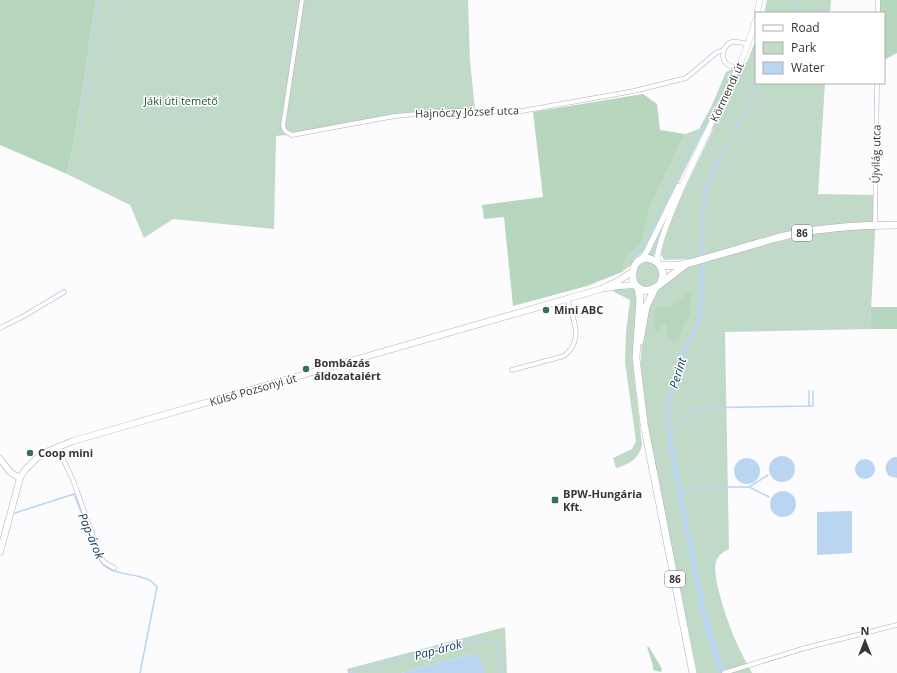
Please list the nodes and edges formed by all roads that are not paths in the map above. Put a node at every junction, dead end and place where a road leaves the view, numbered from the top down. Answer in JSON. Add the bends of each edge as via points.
{"nodes":[{"id":1,"x":302,"y":0,"type":"edge"},
{"id":2,"x":760,"y":0,"type":"edge"},
{"id":3,"x":878,"y":0,"type":"edge"},
{"id":4,"x":758,"y":12,"type":"edge"},
{"id":5,"x":878,"y":12,"type":"edge"},
{"id":6,"x":755,"y":22,"type":"edge"},
{"id":7,"x":748,"y":44,"type":"junction"},
{"id":8,"x":724,"y":50,"type":"junction"},
{"id":9,"x":738,"y":69,"type":"junction"},
{"id":10,"x":877,"y":84,"type":"edge"},
{"id":11,"x":703,"y":142,"type":"junction"},
{"id":12,"x":897,"y":225,"type":"edge"},
{"id":13,"x":875,"y":226,"type":"junction"},
{"id":14,"x":640,"y":261,"type":"junction"},
{"id":15,"x":690,"y":263,"type":"junction"},
{"id":16,"x":659,"y":264,"type":"junction"},
{"id":17,"x":632,"y":272,"type":"junction"},
{"id":18,"x":637,"y":286,"type":"junction"},
{"id":19,"x":658,"y":286,"type":"junction"},
{"id":20,"x":64,"y":292,"type":"dead end"},
{"id":21,"x":588,"y":292,"type":"junction"},
{"id":22,"x":567,"y":298,"type":"junction"},
{"id":23,"x":0,"y":328,"type":"edge"},
{"id":24,"x":512,"y":370,"type":"dead end"},
{"id":25,"x":638,"y":383,"type":"junction"},
{"id":26,"x":57,"y":447,"type":"junction"},
{"id":27,"x":0,"y":459,"type":"edge"},
{"id":28,"x":20,"y":478,"type":"junction"},
{"id":29,"x":0,"y":552,"type":"edge"},
{"id":30,"x":114,"y":568,"type":"dead end"},
{"id":31,"x":897,"y":625,"type":"edge"},
{"id":32,"x":694,"y":673,"type":"edge"},
{"id":33,"x":724,"y":673,"type":"edge"}],
"edges":[{"from":1,"to":8,"type":"street","name":"Hajnóczy József utca","via":[[284,119],[285,131],[292,135],[395,116],[451,111],[522,111],[634,91],[686,78],[716,53]]},
{"from":2,"to":4,"type":"street"},
{"from":3,"to":5,"type":"street"},
{"from":6,"to":7,"type":"street","name":"Körmendi út"},
{"from":7,"to":8,"type":"street","via":[[732,42]]},
{"from":7,"to":9,"type":"street","name":"Körmendi út"},
{"from":8,"to":9,"type":"street","via":[[724,61]]},
{"from":9,"to":11,"type":"street","name":"Körmendi út"},
{"from":10,"to":13,"type":"street","name":"Újvilág utca"},
{"from":11,"to":14,"type":"street","name":"Körmendi út","via":[[648,251]]},
{"from":11,"to":16,"type":"street","name":"Körmendi út","via":[[661,241],[657,257]]},
{"from":12,"to":13,"type":"main road","number":"86"},
{"from":13,"to":15,"type":"main road","number":"86","via":[[800,233]]},
{"from":14,"to":16,"type":"main road","number":"86","via":[[651,259]]},
{"from":14,"to":17,"type":"main road"},
{"from":15,"to":16,"type":"main road","number":"86","via":[[670,266]]},
{"from":15,"to":19,"type":"main road","number":"86"},
{"from":16,"to":19,"type":"main road","number":"86","via":[[663,273]]},
{"from":17,"to":18,"type":"main road","number":"86"},
{"from":17,"to":21,"type":"main road"},
{"from":18,"to":19,"type":"main road","via":[[646,290]]},
{"from":18,"to":21,"type":"main road","via":[[618,286]]},
{"from":18,"to":25,"type":"main road","number":"86","via":[[640,299],[635,354]]},
{"from":19,"to":25,"type":"main road","number":"86","via":[[646,307],[639,349]]},
{"from":20,"to":23,"type":"street"},
{"from":21,"to":22,"type":"main road","name":"Külső Pozsonyi út"},
{"from":22,"to":24,"type":"street","via":[[577,339],[570,352],[564,356]]},
{"from":22,"to":26,"type":"main road","name":"Külső Pozsonyi út"},
{"from":25,"to":32,"type":"main road","number":"86","via":[[645,431]]},
{"from":26,"to":28,"type":"main road","name":"Külső Pozsonyi út","via":[[38,457]]},
{"from":26,"to":30,"type":"street","via":[[73,480],[100,556]]},
{"from":27,"to":28,"type":"main road","via":[[11,473]]},
{"from":28,"to":29,"type":"main road"},
{"from":31,"to":33,"type":"street","via":[[805,648]]}]}
